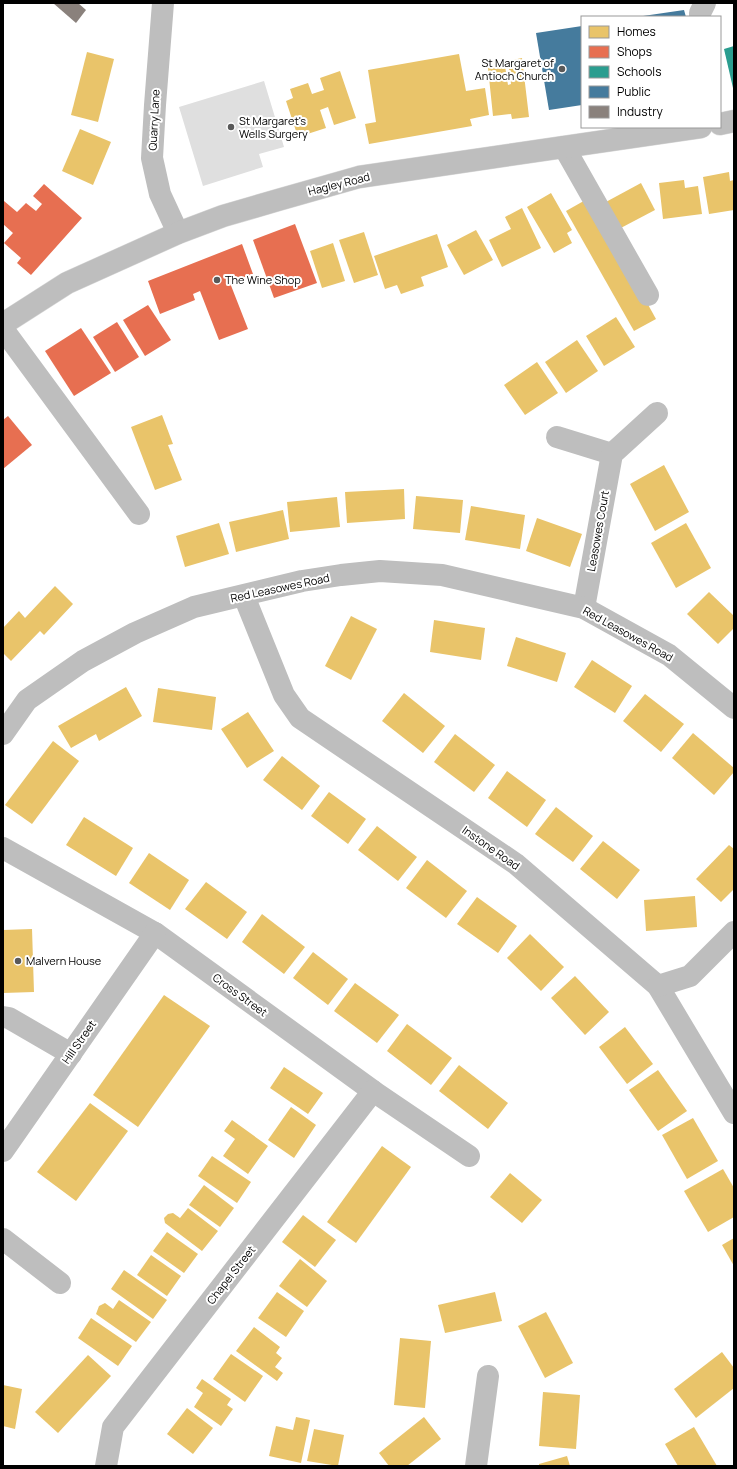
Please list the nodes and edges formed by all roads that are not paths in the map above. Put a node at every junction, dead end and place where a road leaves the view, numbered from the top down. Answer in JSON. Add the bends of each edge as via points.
{"nodes":[{"id":1,"x":163,"y":3,"type":"edge"},
{"id":2,"x":705,"y":3,"type":"edge"},
{"id":3,"x":700,"y":16,"type":"edge"},
{"id":4,"x":734,"y":121,"type":"edge"},
{"id":5,"x":721,"y":124,"type":"edge"},
{"id":6,"x":694,"y":128,"type":"edge"},
{"id":7,"x":564,"y":148,"type":"junction"},
{"id":8,"x":178,"y":233,"type":"junction"},
{"id":9,"x":648,"y":295,"type":"dead end"},
{"id":10,"x":3,"y":324,"type":"edge"},
{"id":11,"x":3,"y":328,"type":"edge"},
{"id":12,"x":657,"y":413,"type":"dead end"},
{"id":13,"x":557,"y":437,"type":"dead end"},
{"id":14,"x":612,"y":454,"type":"junction"},
{"id":15,"x":139,"y":514,"type":"dead end"},
{"id":16,"x":244,"y":596,"type":"junction"},
{"id":17,"x":584,"y":608,"type":"junction"},
{"id":18,"x":734,"y":708,"type":"edge"},
{"id":19,"x":3,"y":734,"type":"edge"},
{"id":20,"x":3,"y":848,"type":"edge"},
{"id":21,"x":734,"y":932,"type":"edge"},
{"id":22,"x":155,"y":933,"type":"junction"},
{"id":23,"x":658,"y":986,"type":"junction"},
{"id":24,"x":3,"y":1017,"type":"edge"},
{"id":25,"x":71,"y":1054,"type":"junction"},
{"id":26,"x":373,"y":1091,"type":"junction"},
{"id":27,"x":734,"y":1113,"type":"edge"},
{"id":28,"x":5,"y":1143,"type":"edge"},
{"id":29,"x":469,"y":1156,"type":"dead end"},
{"id":30,"x":3,"y":1239,"type":"edge"},
{"id":31,"x":60,"y":1283,"type":"dead end"},
{"id":32,"x":488,"y":1376,"type":"dead end"},
{"id":33,"x":106,"y":1466,"type":"edge"},
{"id":34,"x":476,"y":1466,"type":"edge"}],
"edges":[{"from":1,"to":8,"type":"street","name":"Quarry Lane","via":[[152,158],[160,194]]},
{"from":2,"to":3,"type":"street"},
{"from":4,"to":5,"type":"street"},
{"from":6,"to":7,"type":"street","name":"Hagley Road"},
{"from":7,"to":8,"type":"street","name":"Hagley Road","via":[[359,177],[251,208]]},
{"from":7,"to":9,"type":"street"},
{"from":8,"to":10,"type":"street","name":"Hagley Road","via":[[67,284]]},
{"from":11,"to":15,"type":"street"},
{"from":12,"to":14,"type":"street"},
{"from":13,"to":14,"type":"street"},
{"from":14,"to":17,"type":"street","name":"Leasowes Court"},
{"from":16,"to":17,"type":"street","name":"Red Leasowes Road","via":[[302,581],[380,571],[442,575]]},
{"from":16,"to":19,"type":"street","name":"Red Leasowes Road","via":[[194,607],[135,633],[83,661],[27,700]]},
{"from":16,"to":23,"type":"street","name":"Instone Road","via":[[284,695],[300,718],[516,864]]},
{"from":17,"to":18,"type":"street","name":"Red Leasowes Road","via":[[669,655]]},
{"from":20,"to":22,"type":"street","name":"Cross Street"},
{"from":21,"to":23,"type":"street","via":[[690,976]]},
{"from":22,"to":25,"type":"street","name":"Hill Street"},
{"from":22,"to":26,"type":"street","name":"Cross Street"},
{"from":23,"to":27,"type":"street","name":"Instone Road"},
{"from":24,"to":25,"type":"street","via":[[10,1018]]},
{"from":25,"to":28,"type":"street","name":"Hill Street"},
{"from":26,"to":29,"type":"street","name":"Cross Street"},
{"from":26,"to":33,"type":"street","name":"Chapel Street","via":[[113,1427]]},
{"from":30,"to":31,"type":"street"},
{"from":32,"to":34,"type":"street"}]}
